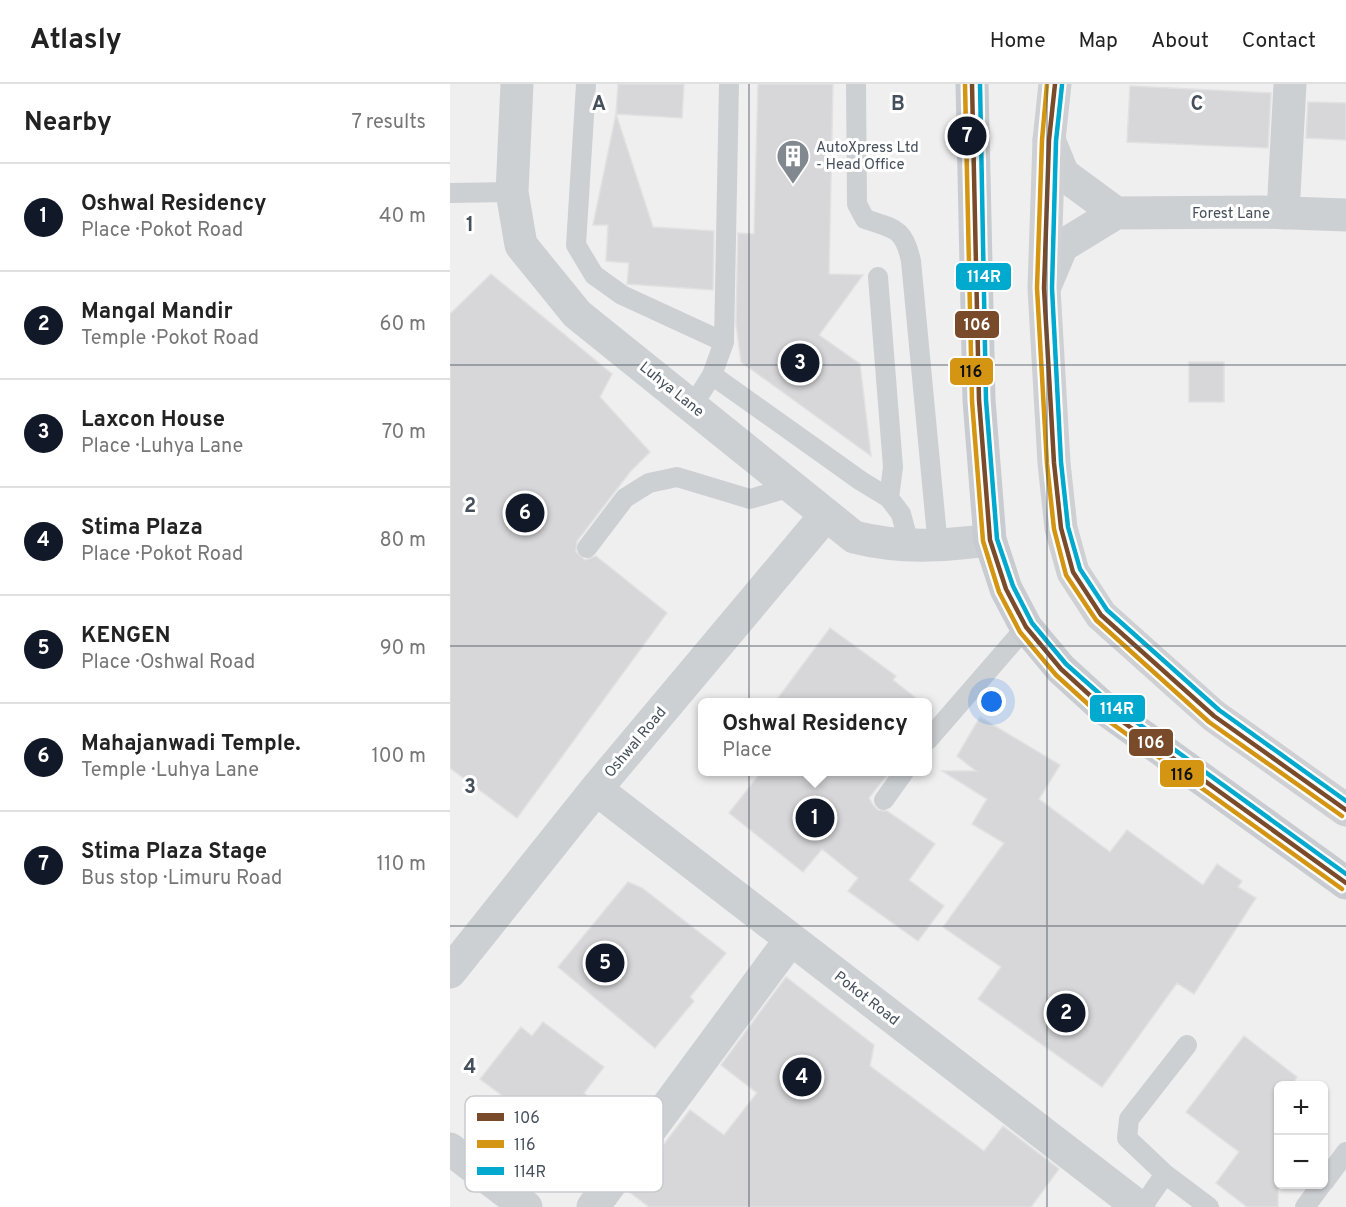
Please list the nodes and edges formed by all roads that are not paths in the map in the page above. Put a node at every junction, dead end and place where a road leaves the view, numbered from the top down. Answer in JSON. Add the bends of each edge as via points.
{"nodes":[{"id":1,"x":517,"y":84,"type":"edge"},
{"id":2,"x":586,"y":84,"type":"edge"},
{"id":3,"x":729,"y":84,"type":"edge"},
{"id":4,"x":856,"y":84,"type":"edge"},
{"id":5,"x":972,"y":84,"type":"edge"},
{"id":6,"x":1055,"y":84,"type":"edge"},
{"id":7,"x":1290,"y":84,"type":"edge"},
{"id":8,"x":1050,"y":140,"type":"junction"},
{"id":9,"x":512,"y":192,"type":"junction"},
{"id":10,"x":450,"y":193,"type":"edge"},
{"id":11,"x":1116,"y":213,"type":"junction"},
{"id":12,"x":1283,"y":213,"type":"junction"},
{"id":13,"x":1346,"y":215,"type":"edge"},
{"id":14,"x":878,"y":277,"type":"dead end"},
{"id":15,"x":1044,"y":288,"type":"junction"},
{"id":16,"x":724,"y":342,"type":"junction"},
{"id":17,"x":712,"y":375,"type":"junction"},
{"id":18,"x":693,"y":405,"type":"junction"},
{"id":19,"x":791,"y":487,"type":"junction"},
{"id":20,"x":889,"y":498,"type":"junction"},
{"id":21,"x":825,"y":516,"type":"junction"},
{"id":22,"x":990,"y":540,"type":"junction"},
{"id":23,"x":924,"y":547,"type":"junction"},
{"id":24,"x":587,"y":548,"type":"dead end"},
{"id":25,"x":1026,"y":627,"type":"junction"},
{"id":26,"x":932,"y":734,"type":"edge"},
{"id":27,"x":901,"y":776,"type":"edge"},
{"id":28,"x":596,"y":789,"type":"junction"},
{"id":29,"x":884,"y":800,"type":"dead end"},
{"id":30,"x":1346,"y":810,"type":"edge"},
{"id":31,"x":1346,"y":883,"type":"edge"},
{"id":32,"x":791,"y":939,"type":"junction"},
{"id":33,"x":450,"y":972,"type":"edge"},
{"id":34,"x":1187,"y":1045,"type":"dead end"},
{"id":35,"x":663,"y":1112,"type":"edge"},
{"id":36,"x":450,"y":1149,"type":"edge"},
{"id":37,"x":1346,"y":1152,"type":"edge"},
{"id":38,"x":465,"y":1160,"type":"edge"},
{"id":39,"x":1166,"y":1174,"type":"junction"},
{"id":40,"x":1328,"y":1176,"type":"edge"},
{"id":41,"x":1318,"y":1189,"type":"edge"},
{"id":42,"x":506,"y":1192,"type":"edge"},
{"id":43,"x":604,"y":1192,"type":"edge"},
{"id":44,"x":526,"y":1207,"type":"edge"},
{"id":45,"x":593,"y":1207,"type":"edge"},
{"id":46,"x":1141,"y":1207,"type":"edge"},
{"id":47,"x":1209,"y":1207,"type":"edge"},
{"id":48,"x":1305,"y":1207,"type":"edge"}],
"edges":[{"from":1,"to":9,"type":"street","name":"Luhya Lane"},
{"from":2,"to":16,"type":"lane","via":[[576,245],[594,275],[622,295]]},
{"from":3,"to":16,"type":"lane"},
{"from":4,"to":23,"type":"lane","via":[[857,204],[865,219],[892,228],[907,240],[911,261]]},
{"from":5,"to":22,"type":"main road","via":[[979,400]]},
{"from":6,"to":8,"type":"main road"},
{"from":7,"to":12,"type":"street"},
{"from":8,"to":11,"type":"street","via":[[1063,174]]},
{"from":8,"to":15,"type":"main road"},
{"from":9,"to":10,"type":"lane"},
{"from":9,"to":18,"type":"street","name":"Luhya Lane","via":[[521,244],[578,314]]},
{"from":11,"to":12,"type":"street","name":"Forest Lane"},
{"from":11,"to":15,"type":"street","via":[[1062,246]]},
{"from":12,"to":13,"type":"street","name":"Forest Lane"},
{"from":14,"to":20,"type":"lane","via":[[892,467]]},
{"from":15,"to":30,"type":"main road","via":[[1054,463],[1061,528],[1074,572],[1101,615],[1214,716]]},
{"from":16,"to":17,"type":"lane"},
{"from":17,"to":18,"type":"lane"},
{"from":17,"to":20,"type":"lane"},
{"from":18,"to":19,"type":"street","name":"Luhya Lane"},
{"from":19,"to":21,"type":"street","name":"Luhya Lane"},
{"from":19,"to":24,"type":"lane","via":[[750,499],[677,477],[650,483],[626,498]]},
{"from":20,"to":23,"type":"lane"},
{"from":21,"to":23,"type":"street","name":"Luhya Lane","via":[[854,537],[881,544]]},
{"from":21,"to":28,"type":"street","name":"Oshwal Road"},
{"from":22,"to":23,"type":"street","name":"Luhya Lane"},
{"from":22,"to":25,"type":"main road","via":[[1006,589]]},
{"from":25,"to":26,"type":"lane"},
{"from":25,"to":31,"type":"main road","via":[[1061,669],[1105,709]]},
{"from":27,"to":29,"type":"lane"},
{"from":28,"to":32,"type":"street","name":"Pokot Road"},
{"from":28,"to":33,"type":"street","name":"Oshwal Road"},
{"from":32,"to":35,"type":"street"},
{"from":32,"to":46,"type":"street","name":"Pokot Road"},
{"from":34,"to":39,"type":"lane","via":[[1129,1119],[1127,1128],[1127,1138]]},
{"from":36,"to":38,"type":"street"},
{"from":37,"to":40,"type":"lane"},
{"from":39,"to":46,"type":"lane"},
{"from":39,"to":47,"type":"lane"},
{"from":41,"to":48,"type":"lane"},
{"from":42,"to":44,"type":"street"},
{"from":43,"to":45,"type":"street"}]}
